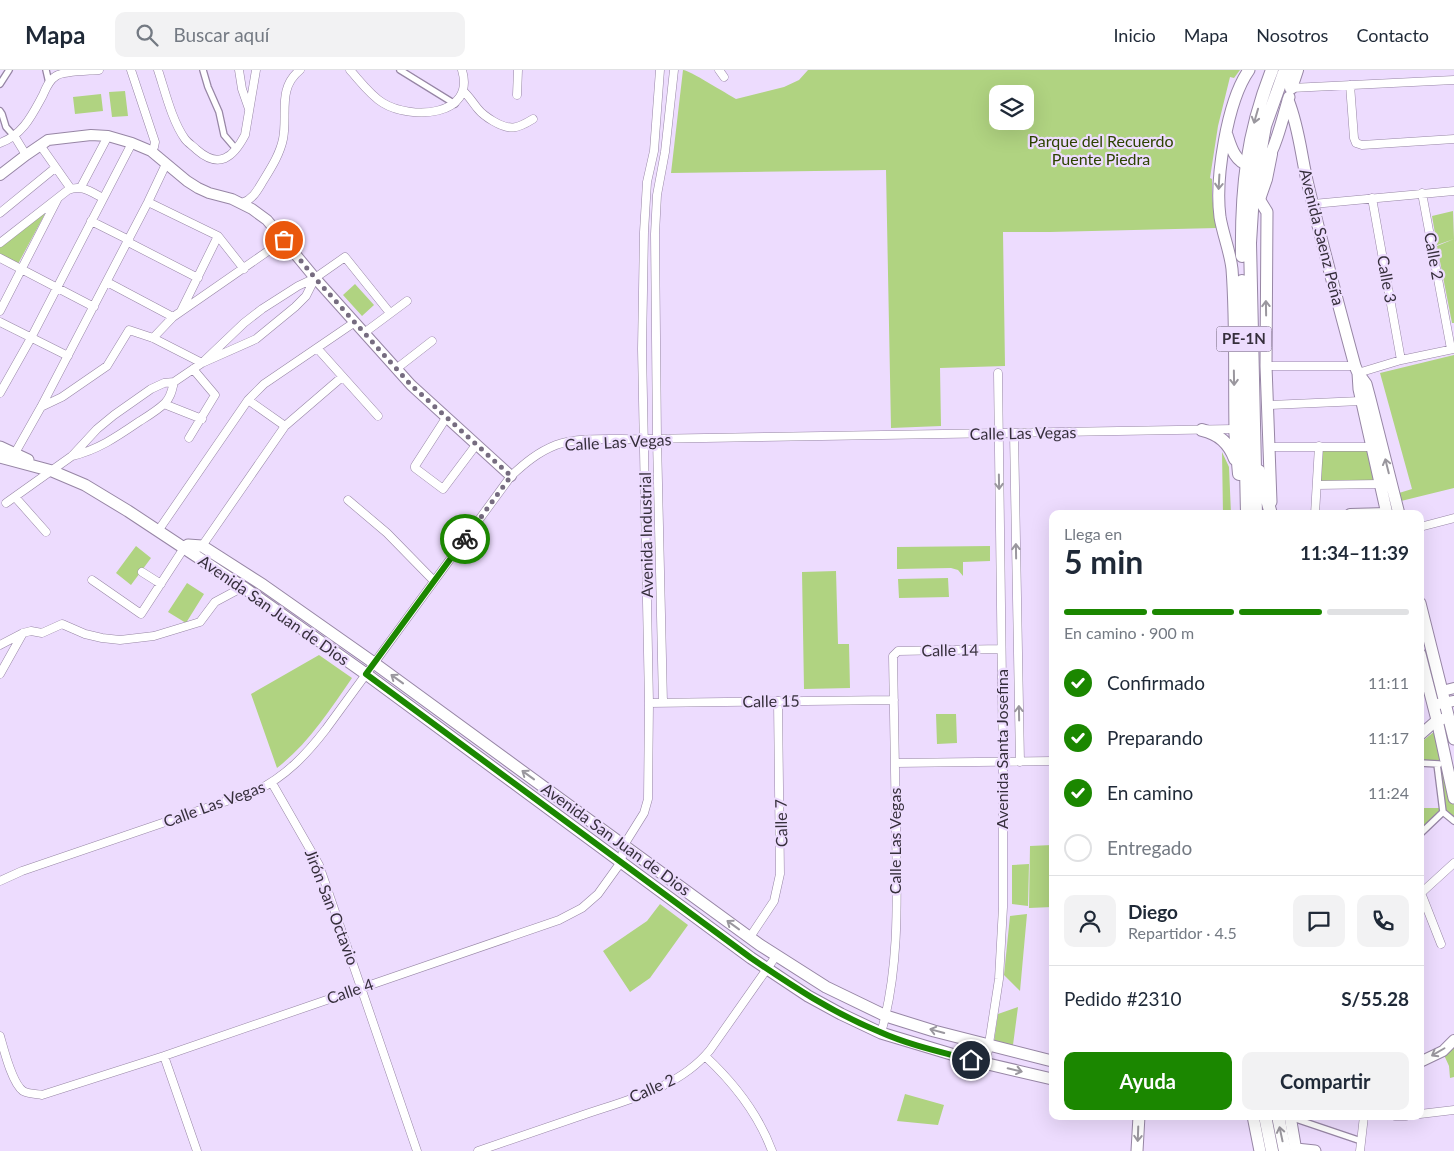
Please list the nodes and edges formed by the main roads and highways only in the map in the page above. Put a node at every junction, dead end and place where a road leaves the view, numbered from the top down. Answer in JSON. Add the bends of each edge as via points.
{"nodes":[{"id":1,"x":1250,"y":70,"type":"edge"},
{"id":2,"x":1284,"y":70,"type":"edge"},
{"id":3,"x":1289,"y":101,"type":"junction"},
{"id":4,"x":1226,"y":134,"type":"junction"},
{"id":5,"x":1271,"y":154,"type":"junction"},
{"id":6,"x":1251,"y":164,"type":"junction"},
{"id":7,"x":1259,"y":199,"type":"junction"},
{"id":8,"x":1251,"y":220,"type":"junction"},
{"id":9,"x":1356,"y":370,"type":"junction"},
{"id":10,"x":1235,"y":429,"type":"joint"},
{"id":11,"x":1202,"y":430,"type":"road end"},
{"id":12,"x":0,"y":446,"type":"edge"},
{"id":13,"x":0,"y":457,"type":"edge"},
{"id":14,"x":1255,"y":459,"type":"junction"},
{"id":15,"x":40,"y":467,"type":"junction"},
{"id":16,"x":1238,"y":468,"type":"junction"},
{"id":17,"x":1243,"y":510,"type":"edge"},
{"id":18,"x":1247,"y":510,"type":"edge"},
{"id":19,"x":1256,"y":510,"type":"edge"},
{"id":20,"x":1270,"y":510,"type":"edge"},
{"id":21,"x":1271,"y":510,"type":"edge"},
{"id":22,"x":1386,"y":510,"type":"edge"},
{"id":23,"x":1398,"y":510,"type":"edge"},
{"id":24,"x":184,"y":548,"type":"junction"},
{"id":25,"x":1424,"y":636,"type":"edge"},
{"id":26,"x":1424,"y":670,"type":"edge"},
{"id":27,"x":1450,"y":702,"type":"edge"},
{"id":28,"x":1443,"y":719,"type":"junction"},
{"id":29,"x":1454,"y":739,"type":"edge"},
{"id":30,"x":1454,"y":798,"type":"edge"},
{"id":31,"x":760,"y":945,"type":"junction"},
{"id":32,"x":751,"y":958,"type":"junction"},
{"id":33,"x":1049,"y":1059,"type":"edge"},
{"id":34,"x":1049,"y":1077,"type":"edge"},
{"id":35,"x":1139,"y":1120,"type":"edge"},
{"id":36,"x":1254,"y":1120,"type":"edge"},
{"id":37,"x":1266,"y":1120,"type":"edge"},
{"id":38,"x":1287,"y":1120,"type":"edge"},
{"id":39,"x":1293,"y":1150,"type":"edge"},
{"id":40,"x":1137,"y":1151,"type":"edge"},
{"id":41,"x":1260,"y":1151,"type":"edge"},
{"id":42,"x":1272,"y":1151,"type":"edge"},
{"id":43,"x":1316,"y":1151,"type":"edge"}],
"edges":[{"from":1,"to":4,"type":"main road","via":[[1238,92]]},
{"from":2,"to":3,"type":"highway"},
{"from":2,"to":6,"type":"highway","number":"PE-1N","via":[[1254,121]]},
{"from":3,"to":5,"type":"main road"},
{"from":3,"to":9,"type":"main road","name":"Avenida Saenz Peña","via":[[1296,118],[1327,265]]},
{"from":4,"to":6,"type":"main road","via":[[1238,159]]},
{"from":4,"to":10,"type":"main road","one_way":true,"via":[[1218,193],[1232,269]]},
{"from":5,"to":6,"type":"main road","via":[[1265,161]]},
{"from":5,"to":7,"type":"highway"},
{"from":6,"to":8,"type":"highway","number":"PE-1N"},
{"from":6,"to":18,"type":"highway","number":"PE-1N","via":[[1242,217]]},
{"from":7,"to":8,"type":"highway"},
{"from":21,"to":7,"type":"main road","one_way":true,"via":[[1266,366],[1267,212]]},
{"from":8,"to":14,"type":"highway","number":"PE-1N"},
{"from":9,"to":22,"type":"main road","name":"Avenida Saenz Peña"},
{"from":23,"to":9,"type":"main road","name":"Avenida Saenz Peña","one_way":true,"via":[[1366,384]]},
{"from":10,"to":16,"type":"highway"},
{"from":11,"to":16,"type":"highway","via":[[1214,433],[1226,443]]},
{"from":12,"to":15,"type":"main road","name":"Avenida San Juan de Dios"},
{"from":13,"to":15,"type":"main road","name":"Avenida San Juan de Dios"},
{"from":14,"to":19,"type":"highway","number":"PE-1N"},
{"from":14,"to":20,"type":"highway"},
{"from":15,"to":24,"type":"main road","name":"Avenida San Juan de Dios","via":[[85,486]]},
{"from":16,"to":17,"type":"highway"},
{"from":31,"to":24,"type":"main road","name":"Avenida San Juan de Dios","one_way":true,"via":[[263,585],[202,546],[188,545]]},
{"from":24,"to":32,"type":"main road","name":"Avenida San Juan de Dios","via":[[366,674]]},
{"from":25,"to":27,"type":"main road","via":[[1442,691]]},
{"from":26,"to":28,"type":"main road","via":[[1433,706]]},
{"from":27,"to":28,"type":"main road"},
{"from":28,"to":29,"type":"main road"},
{"from":28,"to":30,"type":"main road","via":[[1441,764]]},
{"from":31,"to":32,"type":"main road"},
{"from":33,"to":31,"type":"main road","name":"Avenida San Juan de Dios","one_way":true,"via":[[886,1016],[826,987]]},
{"from":32,"to":34,"type":"main road","name":"Avenida San Juan de Dios","one_way":true,"via":[[816,1001],[881,1033],[986,1064]]},
{"from":35,"to":40,"type":"main road","one_way":true},
{"from":36,"to":41,"type":"main road"},
{"from":37,"to":42,"type":"highway"},
{"from":39,"to":38,"type":"highway","one_way":true},
{"from":39,"to":43,"type":"main road"}]}
